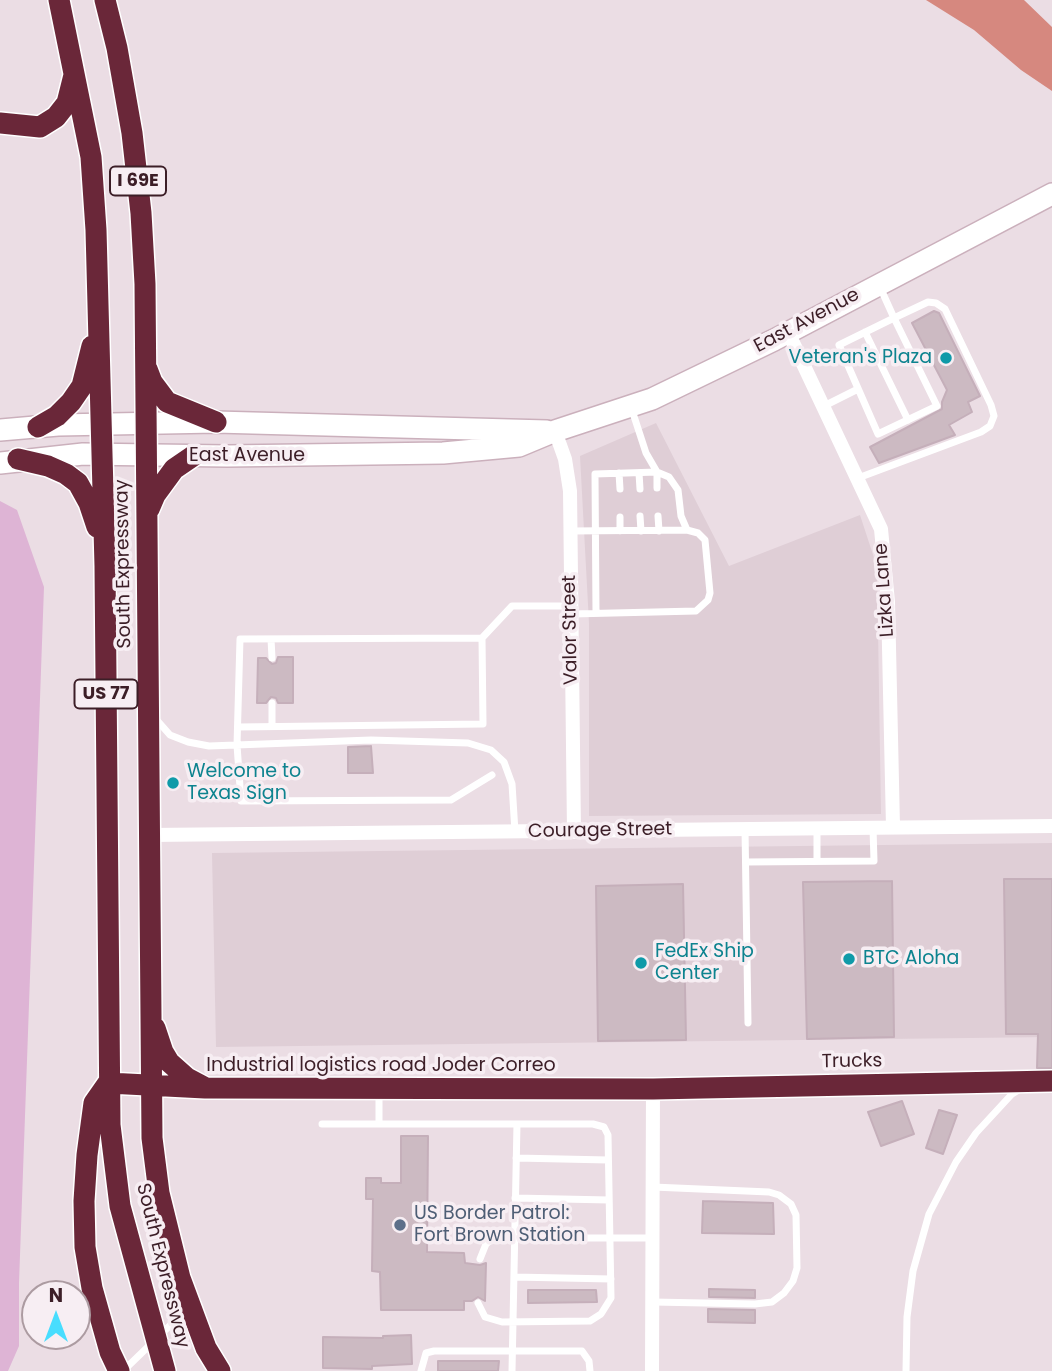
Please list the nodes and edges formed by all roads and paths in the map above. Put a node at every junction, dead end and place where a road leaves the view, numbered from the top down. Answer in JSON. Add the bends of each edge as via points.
{"nodes":[{"id":1,"x":59,"y":0,"type":"edge"},
{"id":2,"x":106,"y":0,"type":"edge"},
{"id":3,"x":75,"y":70,"type":"junction"},
{"id":4,"x":0,"y":123,"type":"edge"},
{"id":5,"x":1052,"y":194,"type":"edge"},
{"id":6,"x":878,"y":284,"type":"junction"},
{"id":7,"x":99,"y":316,"type":"junction"},
{"id":8,"x":894,"y":318,"type":"junction"},
{"id":9,"x":788,"y":332,"type":"junction"},
{"id":10,"x":865,"y":332,"type":"junction"},
{"id":11,"x":145,"y":364,"type":"junction"},
{"id":12,"x":858,"y":389,"type":"junction"},
{"id":13,"x":631,"y":406,"type":"junction"},
{"id":14,"x":824,"y":406,"type":"junction"},
{"id":15,"x":908,"y":420,"type":"junction"},
{"id":16,"x":216,"y":422,"type":"junction"},
{"id":17,"x":145,"y":424,"type":"junction"},
{"id":18,"x":101,"y":426,"type":"junction"},
{"id":19,"x":38,"y":427,"type":"junction"},
{"id":20,"x":0,"y":430,"type":"edge"},
{"id":21,"x":555,"y":431,"type":"junction"},
{"id":22,"x":102,"y":454,"type":"junction"},
{"id":23,"x":146,"y":455,"type":"junction"},
{"id":24,"x":193,"y":456,"type":"junction"},
{"id":25,"x":9,"y":461,"type":"edge"},
{"id":26,"x":657,"y":472,"type":"junction"},
{"id":27,"x":620,"y":473,"type":"junction"},
{"id":28,"x":639,"y":473,"type":"junction"},
{"id":29,"x":858,"y":478,"type":"junction"},
{"id":30,"x":657,"y":488,"type":"dead end"},
{"id":31,"x":620,"y":489,"type":"dead end"},
{"id":32,"x":640,"y":489,"type":"dead end"},
{"id":33,"x":147,"y":514,"type":"junction"},
{"id":34,"x":640,"y":516,"type":"dead end"},
{"id":35,"x":658,"y":516,"type":"dead end"},
{"id":36,"x":620,"y":517,"type":"dead end"},
{"id":37,"x":687,"y":530,"type":"junction"},
{"id":38,"x":570,"y":531,"type":"junction"},
{"id":39,"x":595,"y":531,"type":"junction"},
{"id":40,"x":620,"y":531,"type":"junction"},
{"id":41,"x":641,"y":531,"type":"junction"},
{"id":42,"x":659,"y":531,"type":"junction"},
{"id":43,"x":105,"y":566,"type":"junction"},
{"id":44,"x":571,"y":610,"type":"junction"},
{"id":45,"x":596,"y":613,"type":"junction"},
{"id":46,"x":482,"y":638,"type":"junction"},
{"id":47,"x":271,"y":639,"type":"junction"},
{"id":48,"x":272,"y":657,"type":"dead end"},
{"id":49,"x":272,"y":703,"type":"dead end"},
{"id":50,"x":148,"y":708,"type":"junction"},
{"id":51,"x":272,"y":726,"type":"junction"},
{"id":52,"x":238,"y":727,"type":"junction"},
{"id":53,"x":237,"y":745,"type":"junction"},
{"id":54,"x":492,"y":775,"type":"dead end"},
{"id":55,"x":1052,"y":826,"type":"edge"},
{"id":56,"x":893,"y":827,"type":"junction"},
{"id":57,"x":817,"y":828,"type":"junction"},
{"id":58,"x":873,"y":828,"type":"junction"},
{"id":59,"x":745,"y":830,"type":"junction"},
{"id":60,"x":515,"y":832,"type":"junction"},
{"id":61,"x":574,"y":832,"type":"junction"},
{"id":62,"x":149,"y":835,"type":"junction"},
{"id":63,"x":817,"y":861,"type":"junction"},
{"id":64,"x":746,"y":862,"type":"junction"},
{"id":65,"x":149,"y":1005,"type":"junction"},
{"id":66,"x":748,"y":1023,"type":"dead end"},
{"id":67,"x":1042,"y":1081,"type":"edge"},
{"id":68,"x":108,"y":1083,"type":"junction"},
{"id":69,"x":150,"y":1087,"type":"junction"},
{"id":70,"x":205,"y":1088,"type":"junction"},
{"id":71,"x":379,"y":1088,"type":"junction"},
{"id":72,"x":653,"y":1089,"type":"junction"},
{"id":73,"x":322,"y":1124,"type":"dead end"},
{"id":74,"x":379,"y":1124,"type":"junction"},
{"id":75,"x":517,"y":1124,"type":"junction"},
{"id":76,"x":516,"y":1158,"type":"junction"},
{"id":77,"x":608,"y":1160,"type":"junction"},
{"id":78,"x":653,"y":1187,"type":"junction"},
{"id":79,"x":515,"y":1198,"type":"junction"},
{"id":80,"x":609,"y":1200,"type":"junction"},
{"id":81,"x":514,"y":1238,"type":"junction"},
{"id":82,"x":610,"y":1238,"type":"junction"},
{"id":83,"x":653,"y":1238,"type":"junction"},
{"id":84,"x":480,"y":1259,"type":"dead end"},
{"id":85,"x":514,"y":1278,"type":"junction"},
{"id":86,"x":611,"y":1279,"type":"junction"},
{"id":87,"x":653,"y":1302,"type":"junction"},
{"id":88,"x":478,"y":1303,"type":"dead end"},
{"id":89,"x":190,"y":1306,"type":"junction"},
{"id":90,"x":514,"y":1322,"type":"junction"},
{"id":91,"x":157,"y":1339,"type":"junction"},
{"id":92,"x":513,"y":1352,"type":"junction"},
{"id":93,"x":121,"y":1371,"type":"edge"},
{"id":94,"x":165,"y":1371,"type":"edge"},
{"id":95,"x":220,"y":1371,"type":"edge"},
{"id":96,"x":421,"y":1371,"type":"edge"},
{"id":97,"x":512,"y":1371,"type":"edge"},
{"id":98,"x":590,"y":1371,"type":"edge"},
{"id":99,"x":652,"y":1371,"type":"edge"},
{"id":100,"x":906,"y":1371,"type":"edge"}],
"edges":[{"from":1,"to":3,"type":"highway","name":"South Expressway","number":"I 69E"},
{"from":2,"to":11,"type":"highway","name":"South Expressway","number":"I 69E","via":[[132,133],[141,213]]},
{"from":3,"to":4,"type":"highway","via":[[67,103],[55,117],[40,127]]},
{"from":3,"to":7,"type":"highway","name":"South Expressway","number":"I 69E","via":[[91,157]]},
{"from":5,"to":6,"type":"street","name":"East Avenue"},
{"from":6,"to":8,"type":"lane"},
{"from":6,"to":9,"type":"street","name":"East Avenue"},
{"from":7,"to":18,"type":"highway","name":"South Expressway","number":"I 69E"},
{"from":7,"to":19,"type":"highway","via":[[82,386],[64,409]]},
{"from":8,"to":10,"type":"lane"},
{"from":8,"to":15,"type":"lane","via":[[937,406]]},
{"from":8,"to":29,"type":"lane","via":[[928,302],[945,309],[993,416],[990,426],[981,432]]},
{"from":9,"to":13,"type":"street","name":"East Avenue","via":[[652,400]]},
{"from":9,"to":14,"type":"street","name":"Lizka Lane"},
{"from":10,"to":12,"type":"lane","via":[[839,345]]},
{"from":10,"to":15,"type":"lane"},
{"from":11,"to":16,"type":"highway","via":[[167,402]]},
{"from":11,"to":17,"type":"highway","name":"South Expressway","number":"I 69E"},
{"from":12,"to":14,"type":"lane"},
{"from":12,"to":15,"type":"lane","via":[[878,434]]},
{"from":13,"to":21,"type":"street","name":"East Avenue"},
{"from":13,"to":26,"type":"lane"},
{"from":14,"to":29,"type":"street","name":"Lizka Lane"},
{"from":16,"to":17,"type":"street","name":"East Avenue"},
{"from":16,"to":21,"type":"street","name":"East Avenue"},
{"from":17,"to":18,"type":"street","name":"East Avenue"},
{"from":17,"to":23,"type":"highway","name":"South Expressway","number":"US 77"},
{"from":18,"to":19,"type":"street","name":"East Avenue"},
{"from":18,"to":22,"type":"highway","name":"South Expressway","number":"US 77"},
{"from":19,"to":20,"type":"street","name":"East Avenue"},
{"from":21,"to":24,"type":"street","name":"East Avenue","via":[[519,446],[443,453]]},
{"from":21,"to":38,"type":"street","name":"Valor Street","via":[[568,472]]},
{"from":22,"to":23,"type":"street","name":"East Avenue"},
{"from":22,"to":25,"type":"street","name":"East Avenue"},
{"from":22,"to":43,"type":"highway","name":"South Expressway","number":"US 77"},
{"from":23,"to":24,"type":"street","name":"East Avenue"},
{"from":23,"to":33,"type":"highway","name":"South Expressway","number":"US 77"},
{"from":24,"to":33,"type":"highway","via":[[174,469]]},
{"from":25,"to":43,"type":"highway","via":[[57,470],[78,483],[96,520]]},
{"from":26,"to":28,"type":"lane"},
{"from":26,"to":30,"type":"lane"},
{"from":26,"to":37,"type":"lane","via":[[669,477],[678,490]]},
{"from":27,"to":28,"type":"lane"},
{"from":27,"to":31,"type":"lane"},
{"from":27,"to":39,"type":"lane","via":[[595,474]]},
{"from":28,"to":32,"type":"lane"},
{"from":29,"to":56,"type":"street","name":"Lizka Lane","via":[[881,529],[888,602]]},
{"from":33,"to":50,"type":"highway","name":"South Expressway","number":"US 77"},
{"from":34,"to":41,"type":"lane"},
{"from":35,"to":42,"type":"lane"},
{"from":36,"to":40,"type":"lane"},
{"from":37,"to":42,"type":"lane"},
{"from":37,"to":45,"type":"lane","via":[[705,540],[710,593],[703,606],[695,611]]},
{"from":38,"to":39,"type":"lane"},
{"from":38,"to":44,"type":"street","name":"Valor Street"},
{"from":39,"to":40,"type":"lane"},
{"from":39,"to":45,"type":"lane"},
{"from":40,"to":41,"type":"lane"},
{"from":41,"to":42,"type":"lane"},
{"from":43,"to":68,"type":"highway","name":"South Expressway","number":"US 77"},
{"from":44,"to":45,"type":"lane"},
{"from":44,"to":46,"type":"lane","via":[[512,606]]},
{"from":44,"to":61,"type":"street","name":"Valor Street"},
{"from":46,"to":47,"type":"lane"},
{"from":46,"to":51,"type":"lane","via":[[483,724]]},
{"from":47,"to":48,"type":"lane"},
{"from":47,"to":52,"type":"lane","via":[[240,639]]},
{"from":49,"to":51,"type":"lane"},
{"from":50,"to":53,"type":"lane","via":[[170,735],[188,743]]},
{"from":50,"to":62,"type":"highway","name":"South Expressway","number":"US 77"},
{"from":51,"to":52,"type":"lane"},
{"from":52,"to":53,"type":"lane"},
{"from":53,"to":54,"type":"lane","via":[[241,801],[451,800]]},
{"from":53,"to":60,"type":"lane","via":[[371,740],[468,743],[491,750],[504,762],[512,784]]},
{"from":55,"to":56,"type":"street","name":"Courage Street"},
{"from":56,"to":58,"type":"street","name":"Courage Street"},
{"from":57,"to":58,"type":"street","name":"Courage Street"},
{"from":57,"to":59,"type":"street","name":"Courage Street"},
{"from":57,"to":63,"type":"lane"},
{"from":58,"to":63,"type":"lane","via":[[874,861]]},
{"from":59,"to":61,"type":"street","name":"Courage Street"},
{"from":59,"to":64,"type":"lane"},
{"from":60,"to":61,"type":"street","name":"Courage Street"},
{"from":60,"to":62,"type":"street","name":"Courage Street"},
{"from":62,"to":65,"type":"highway","name":"South Expressway","number":"US 77"},
{"from":63,"to":64,"type":"lane"},
{"from":64,"to":66,"type":"lane"},
{"from":65,"to":69,"type":"highway","name":"South Expressway","number":"US 77"},
{"from":65,"to":70,"type":"highway","via":[[169,1062]]},
{"from":67,"to":72,"type":"highway","name":"Trucks"},
{"from":67,"to":100,"type":"lane","via":[[1012,1094],[976,1133],[929,1214],[913,1271]]},
{"from":68,"to":69,"type":"highway","name":"Industrial logistics road Joder Correo"},
{"from":68,"to":91,"type":"highway","name":"South Expressway","number":"US 77","via":[[120,1206]]},
{"from":68,"to":93,"type":"highway","via":[[94,1103],[87,1154],[85,1247],[110,1352]]},
{"from":69,"to":70,"type":"highway","name":"Industrial logistics road Joder Correo"},
{"from":69,"to":89,"type":"highway","name":"South Expressway","number":"US 77","via":[[159,1193]]},
{"from":70,"to":71,"type":"highway","name":"Industrial logistics road Joder Correo"},
{"from":71,"to":72,"type":"highway","name":"Industrial logistics road Joder Correo"},
{"from":71,"to":74,"type":"lane"},
{"from":72,"to":78,"type":"street"},
{"from":73,"to":74,"type":"lane"},
{"from":74,"to":75,"type":"lane"},
{"from":75,"to":76,"type":"lane"},
{"from":75,"to":77,"type":"lane","via":[[604,1126]]},
{"from":76,"to":77,"type":"lane"},
{"from":76,"to":79,"type":"lane"},
{"from":77,"to":80,"type":"lane"},
{"from":78,"to":83,"type":"street"},
{"from":78,"to":87,"type":"lane","via":[[779,1195],[796,1215],[797,1268],[793,1281],[772,1302]]},
{"from":79,"to":80,"type":"lane"},
{"from":79,"to":81,"type":"lane"},
{"from":80,"to":82,"type":"lane"},
{"from":81,"to":82,"type":"lane"},
{"from":81,"to":84,"type":"lane","via":[[494,1238]]},
{"from":81,"to":85,"type":"lane"},
{"from":82,"to":83,"type":"lane"},
{"from":82,"to":86,"type":"lane"},
{"from":83,"to":87,"type":"street"},
{"from":85,"to":86,"type":"lane"},
{"from":85,"to":90,"type":"lane"},
{"from":86,"to":90,"type":"lane","via":[[611,1298],[590,1321]]},
{"from":87,"to":99,"type":"street"},
{"from":88,"to":90,"type":"lane","via":[[485,1317]]},
{"from":89,"to":91,"type":"lane"},
{"from":89,"to":95,"type":"highway","name":"South Expressway","number":"US 77"},
{"from":90,"to":92,"type":"lane"},
{"from":91,"to":93,"type":"lane"},
{"from":91,"to":94,"type":"highway","name":"South Expressway","number":"US 77"},
{"from":92,"to":96,"type":"lane","via":[[434,1350],[426,1353]]},
{"from":92,"to":97,"type":"lane"},
{"from":92,"to":98,"type":"lane","via":[[582,1351]]}]}
